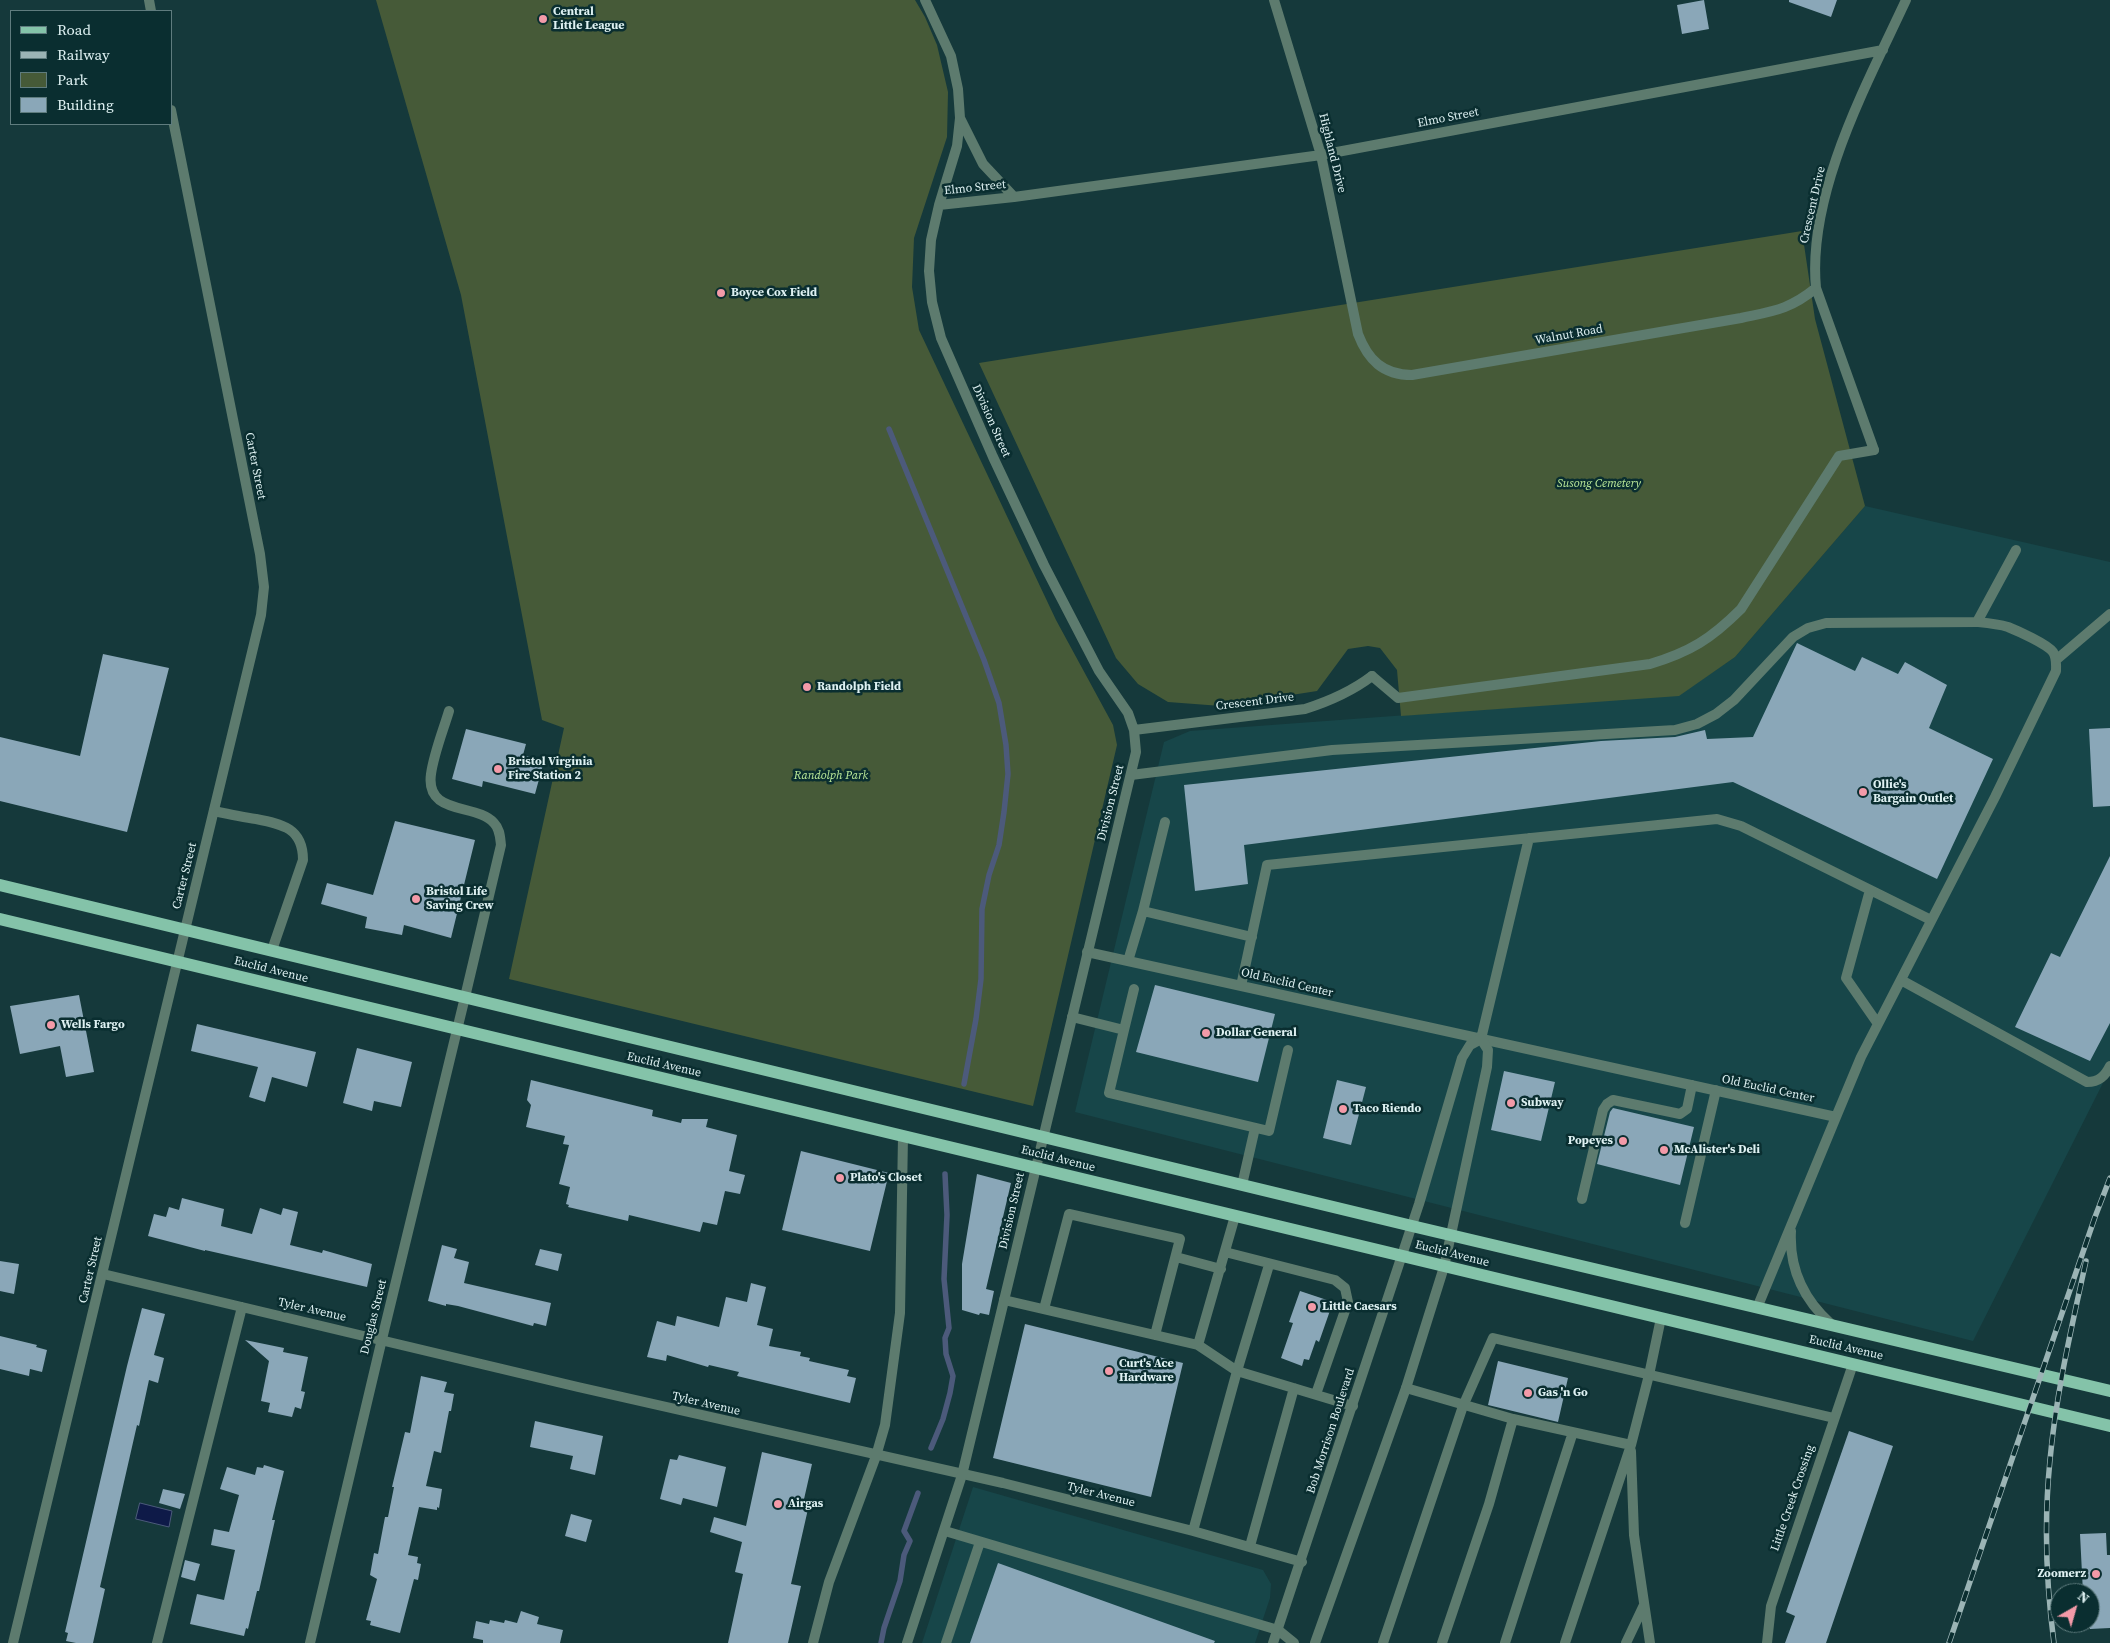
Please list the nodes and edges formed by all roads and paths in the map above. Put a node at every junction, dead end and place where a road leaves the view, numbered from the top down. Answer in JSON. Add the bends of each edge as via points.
{"nodes":[{"id":1,"x":925,"y":0,"type":"edge"},
{"id":2,"x":1274,"y":0,"type":"edge"},
{"id":3,"x":1906,"y":0,"type":"edge"},
{"id":4,"x":1883,"y":50,"type":"junction"},
{"id":5,"x":172,"y":115,"type":"edge"},
{"id":6,"x":960,"y":118,"type":"junction"},
{"id":7,"x":1321,"y":155,"type":"junction"},
{"id":8,"x":1014,"y":197,"type":"junction"},
{"id":9,"x":939,"y":205,"type":"junction"},
{"id":10,"x":1816,"y":288,"type":"junction"},
{"id":11,"x":1354,"y":314,"type":"joint"},
{"id":12,"x":2016,"y":550,"type":"dead end"},
{"id":13,"x":2110,"y":614,"type":"edge"},
{"id":14,"x":1977,"y":622,"type":"junction"},
{"id":15,"x":2056,"y":660,"type":"junction"},
{"id":16,"x":449,"y":711,"type":"dead end"},
{"id":17,"x":1134,"y":730,"type":"junction"},
{"id":18,"x":1131,"y":775,"type":"junction"},
{"id":19,"x":214,"y":811,"type":"junction"},
{"id":20,"x":1165,"y":822,"type":"dead end"},
{"id":21,"x":1529,"y":838,"type":"junction"},
{"id":22,"x":0,"y":885,"type":"edge"},
{"id":23,"x":1870,"y":890,"type":"junction"},
{"id":24,"x":1142,"y":911,"type":"junction"},
{"id":25,"x":0,"y":919,"type":"edge"},
{"id":26,"x":1931,"y":920,"type":"junction"},
{"id":27,"x":185,"y":930,"type":"junction"},
{"id":28,"x":1252,"y":937,"type":"junction"},
{"id":29,"x":272,"y":950,"type":"junction"},
{"id":30,"x":1087,"y":952,"type":"junction"},
{"id":31,"x":176,"y":961,"type":"junction"},
{"id":32,"x":1128,"y":961,"type":"junction"},
{"id":33,"x":1901,"y":980,"type":"junction"},
{"id":34,"x":1241,"y":986,"type":"junction"},
{"id":35,"x":1134,"y":989,"type":"dead end"},
{"id":36,"x":466,"y":997,"type":"junction"},
{"id":37,"x":1072,"y":1017,"type":"junction"},
{"id":38,"x":1878,"y":1024,"type":"junction"},
{"id":39,"x":458,"y":1029,"type":"junction"},
{"id":40,"x":1124,"y":1030,"type":"junction"},
{"id":41,"x":1481,"y":1039,"type":"junction"},
{"id":42,"x":1288,"y":1050,"type":"dead end"},
{"id":43,"x":2110,"y":1066,"type":"edge"},
{"id":44,"x":1692,"y":1085,"type":"junction"},
{"id":45,"x":1716,"y":1090,"type":"junction"},
{"id":46,"x":1836,"y":1117,"type":"junction"},
{"id":47,"x":1255,"y":1128,"type":"junction"},
{"id":48,"x":903,"y":1136,"type":"junction"},
{"id":49,"x":1042,"y":1136,"type":"junction"},
{"id":50,"x":1035,"y":1167,"type":"junction"},
{"id":51,"x":1242,"y":1185,"type":"junction"},
{"id":52,"x":1582,"y":1199,"type":"dead end"},
{"id":53,"x":1235,"y":1216,"type":"junction"},
{"id":54,"x":1792,"y":1222,"type":"junction"},
{"id":55,"x":1685,"y":1223,"type":"dead end"},
{"id":56,"x":1412,"y":1226,"type":"junction"},
{"id":57,"x":1450,"y":1234,"type":"junction"},
{"id":58,"x":1225,"y":1252,"type":"junction"},
{"id":59,"x":1401,"y":1256,"type":"junction"},
{"id":60,"x":1176,"y":1257,"type":"junction"},
{"id":61,"x":1269,"y":1265,"type":"junction"},
{"id":62,"x":1444,"y":1267,"type":"junction"},
{"id":63,"x":1221,"y":1269,"type":"junction"},
{"id":64,"x":103,"y":1274,"type":"junction"},
{"id":65,"x":1004,"y":1300,"type":"junction"},
{"id":66,"x":242,"y":1307,"type":"junction"},
{"id":67,"x":1757,"y":1308,"type":"junction"},
{"id":68,"x":1044,"y":1309,"type":"junction"},
{"id":69,"x":1661,"y":1318,"type":"junction"},
{"id":70,"x":1832,"y":1325,"type":"junction"},
{"id":71,"x":1155,"y":1335,"type":"junction"},
{"id":72,"x":382,"y":1339,"type":"junction"},
{"id":73,"x":1198,"y":1345,"type":"junction"},
{"id":74,"x":1853,"y":1364,"type":"junction"},
{"id":75,"x":1237,"y":1371,"type":"junction"},
{"id":76,"x":1649,"y":1375,"type":"junction"},
{"id":77,"x":1294,"y":1388,"type":"junction"},
{"id":78,"x":1406,"y":1388,"type":"junction"},
{"id":79,"x":2110,"y":1391,"type":"edge"},
{"id":80,"x":1316,"y":1394,"type":"junction"},
{"id":81,"x":1353,"y":1406,"type":"junction"},
{"id":82,"x":1462,"y":1406,"type":"junction"},
{"id":83,"x":1834,"y":1418,"type":"junction"},
{"id":84,"x":1513,"y":1420,"type":"junction"},
{"id":85,"x":2110,"y":1426,"type":"edge"},
{"id":86,"x":1573,"y":1432,"type":"junction"},
{"id":87,"x":1631,"y":1445,"type":"junction"},
{"id":88,"x":876,"y":1456,"type":"junction"},
{"id":89,"x":962,"y":1475,"type":"junction"},
{"id":90,"x":945,"y":1531,"type":"junction"},
{"id":91,"x":1192,"y":1531,"type":"junction"},
{"id":92,"x":980,"y":1542,"type":"junction"},
{"id":93,"x":1250,"y":1546,"type":"junction"},
{"id":94,"x":1302,"y":1562,"type":"junction"},
{"id":95,"x":1644,"y":1605,"type":"junction"},
{"id":96,"x":1278,"y":1630,"type":"junction"},
{"id":97,"x":13,"y":1643,"type":"edge"},
{"id":98,"x":157,"y":1643,"type":"edge"},
{"id":99,"x":310,"y":1643,"type":"edge"},
{"id":100,"x":813,"y":1643,"type":"edge"},
{"id":101,"x":906,"y":1643,"type":"edge"},
{"id":102,"x":946,"y":1643,"type":"edge"},
{"id":103,"x":1273,"y":1643,"type":"edge"},
{"id":104,"x":1294,"y":1643,"type":"edge"},
{"id":105,"x":1315,"y":1643,"type":"edge"},
{"id":106,"x":1383,"y":1643,"type":"edge"},
{"id":107,"x":1442,"y":1643,"type":"edge"},
{"id":108,"x":1505,"y":1643,"type":"edge"},
{"id":109,"x":1565,"y":1643,"type":"edge"},
{"id":110,"x":1626,"y":1643,"type":"edge"},
{"id":111,"x":1650,"y":1643,"type":"edge"},
{"id":112,"x":1767,"y":1643,"type":"edge"}],
"edges":[{"from":1,"to":6,"type":"street","name":"Division Street","via":[[951,56]]},
{"from":2,"to":7,"type":"street","name":"Highland Drive"},
{"from":3,"to":4,"type":"street","name":"Crescent Drive"},
{"from":4,"to":7,"type":"street","name":"Elmo Street"},
{"from":4,"to":10,"type":"street","name":"Crescent Drive","via":[[1847,130],[1830,178],[1815,246]]},
{"from":5,"to":19,"type":"street","name":"Carter Street","via":[[264,587],[261,615]]},
{"from":6,"to":8,"type":"street","name":"Elmo Street","via":[[983,164]]},
{"from":6,"to":9,"type":"street","name":"Division Street","via":[[956,146]]},
{"from":7,"to":8,"type":"street","name":"Elmo Street"},
{"from":7,"to":11,"type":"street","name":"Highland Drive"},
{"from":8,"to":9,"type":"street","name":"Elmo Street"},
{"from":9,"to":17,"type":"street","name":"Division Street","via":[[931,240],[929,271],[932,302],[941,338],[1044,565],[1099,671],[1128,713]]},
{"from":10,"to":11,"type":"street","name":"Walnut Road","via":[[1787,308],[1741,318],[1412,375],[1390,372],[1374,362],[1364,349]]},
{"from":10,"to":17,"type":"street","name":"Crescent Drive","via":[[1874,450],[1839,456],[1741,609],[1702,642],[1677,656],[1650,664],[1398,698],[1372,676],[1331,701],[1305,709]]},
{"from":12,"to":14,"type":"street"},
{"from":13,"to":15,"type":"street"},
{"from":14,"to":15,"type":"street","via":[[2008,627],[2049,647]]},
{"from":14,"to":18,"type":"street","via":[[1826,623],[1808,628],[1793,637],[1734,700],[1716,714],[1675,730],[1332,750]]},
{"from":15,"to":26,"type":"street","via":[[2052,680]]},
{"from":16,"to":36,"type":"street","name":"Douglas Street","via":[[431,775],[432,787],[447,805],[486,816],[495,823],[501,845]]},
{"from":17,"to":18,"type":"street","name":"Division Street","via":[[1136,752]]},
{"from":18,"to":30,"type":"street","name":"Division Street"},
{"from":19,"to":27,"type":"street","name":"Carter Street"},
{"from":19,"to":29,"type":"street","via":[[281,824],[298,838],[303,860]]},
{"from":20,"to":24,"type":"street"},
{"from":21,"to":23,"type":"street","via":[[1717,819],[1741,826]]},
{"from":21,"to":28,"type":"street","via":[[1267,865]]},
{"from":21,"to":41,"type":"street"},
{"from":22,"to":27,"type":"main road","name":"Euclid Avenue"},
{"from":23,"to":26,"type":"street"},
{"from":23,"to":38,"type":"street","via":[[1846,978]]},
{"from":24,"to":28,"type":"street"},
{"from":24,"to":32,"type":"street"},
{"from":25,"to":31,"type":"main road","name":"Euclid Avenue"},
{"from":26,"to":33,"type":"street"},
{"from":27,"to":29,"type":"main road","name":"Euclid Avenue"},
{"from":27,"to":31,"type":"street","name":"Carter Street"},
{"from":28,"to":34,"type":"street"},
{"from":29,"to":36,"type":"main road","name":"Euclid Avenue"},
{"from":30,"to":32,"type":"street","name":"Old Euclid Center"},
{"from":30,"to":37,"type":"street","name":"Division Street"},
{"from":31,"to":39,"type":"main road","name":"Euclid Avenue"},
{"from":31,"to":64,"type":"street","name":"Carter Street"},
{"from":32,"to":34,"type":"street","name":"Old Euclid Center"},
{"from":33,"to":38,"type":"street"},
{"from":33,"to":43,"type":"street","via":[[2087,1082],[2102,1078]]},
{"from":34,"to":41,"type":"street","name":"Old Euclid Center"},
{"from":35,"to":40,"type":"street"},
{"from":36,"to":39,"type":"street","name":"Douglas Street"},
{"from":36,"to":49,"type":"main road","name":"Euclid Avenue"},
{"from":37,"to":40,"type":"street"},
{"from":37,"to":49,"type":"street","name":"Division Street"},
{"from":38,"to":46,"type":"street"},
{"from":39,"to":48,"type":"main road","name":"Euclid Avenue"},
{"from":39,"to":72,"type":"street","name":"Douglas Street"},
{"from":40,"to":47,"type":"street","via":[[1109,1094]]},
{"from":41,"to":44,"type":"street","name":"Old Euclid Center"},
{"from":41,"to":56,"type":"street","via":[[1470,1044],[1462,1058]]},
{"from":41,"to":57,"type":"street","via":[[1488,1050],[1487,1067]]},
{"from":42,"to":47,"type":"street","via":[[1269,1131]]},
{"from":44,"to":45,"type":"street","name":"Old Euclid Center"},
{"from":44,"to":52,"type":"street","via":[[1687,1109],[1680,1114],[1612,1100],[1607,1104]]},
{"from":45,"to":46,"type":"street","name":"Old Euclid Center"},
{"from":45,"to":55,"type":"street"},
{"from":46,"to":54,"type":"street"},
{"from":47,"to":51,"type":"street"},
{"from":48,"to":50,"type":"main road","name":"Euclid Avenue"},
{"from":48,"to":88,"type":"street","via":[[900,1313],[885,1425]]},
{"from":49,"to":50,"type":"street","name":"Division Street"},
{"from":49,"to":51,"type":"main road","name":"Euclid Avenue"},
{"from":50,"to":53,"type":"main road","name":"Euclid Avenue"},
{"from":50,"to":65,"type":"street","name":"Division Street"},
{"from":51,"to":56,"type":"main road","name":"Euclid Avenue"},
{"from":53,"to":58,"type":"street"},
{"from":53,"to":59,"type":"main road","name":"Euclid Avenue"},
{"from":54,"to":67,"type":"street"},
{"from":54,"to":70,"type":"street","via":[[1792,1263],[1800,1284],[1811,1303]]},
{"from":56,"to":57,"type":"main road","name":"Euclid Avenue"},
{"from":56,"to":59,"type":"street","name":"Bob Morrison Boulevard"},
{"from":57,"to":62,"type":"street"},
{"from":57,"to":67,"type":"main road","name":"Euclid Avenue"},
{"from":58,"to":61,"type":"street"},
{"from":58,"to":63,"type":"street"},
{"from":59,"to":62,"type":"main road","name":"Euclid Avenue"},
{"from":59,"to":81,"type":"street","name":"Bob Morrison Boulevard"},
{"from":60,"to":63,"type":"street"},
{"from":60,"to":68,"type":"street","via":[[1180,1239],[1069,1214]]},
{"from":60,"to":71,"type":"street"},
{"from":61,"to":75,"type":"street"},
{"from":61,"to":80,"type":"street","via":[[1335,1280],[1344,1288],[1348,1302]]},
{"from":62,"to":69,"type":"main road","name":"Euclid Avenue"},
{"from":62,"to":78,"type":"street"},
{"from":63,"to":73,"type":"street"},
{"from":64,"to":66,"type":"street","name":"Tyler Avenue"},
{"from":64,"to":97,"type":"street","name":"Carter Street"},
{"from":65,"to":68,"type":"street"},
{"from":65,"to":89,"type":"street","name":"Division Street"},
{"from":66,"to":72,"type":"street","name":"Tyler Avenue"},
{"from":66,"to":98,"type":"street"},
{"from":67,"to":70,"type":"main road","name":"Euclid Avenue"},
{"from":68,"to":71,"type":"street"},
{"from":69,"to":74,"type":"main road","name":"Euclid Avenue"},
{"from":69,"to":76,"type":"street"},
{"from":70,"to":79,"type":"main road","name":"Euclid Avenue"},
{"from":71,"to":73,"type":"street"},
{"from":72,"to":88,"type":"street","name":"Tyler Avenue"},
{"from":72,"to":99,"type":"street","name":"Douglas Street"},
{"from":73,"to":75,"type":"street"},
{"from":74,"to":83,"type":"street","name":"Little Creek Crossing"},
{"from":74,"to":85,"type":"main road","name":"Euclid Avenue"},
{"from":75,"to":77,"type":"street"},
{"from":75,"to":91,"type":"street"},
{"from":76,"to":82,"type":"street","via":[[1493,1338]]},
{"from":76,"to":83,"type":"street"},
{"from":76,"to":87,"type":"street"},
{"from":77,"to":80,"type":"street"},
{"from":77,"to":93,"type":"street"},
{"from":78,"to":82,"type":"street"},
{"from":78,"to":105,"type":"street"},
{"from":80,"to":81,"type":"street"},
{"from":81,"to":94,"type":"street","name":"Bob Morrison Boulevard"},
{"from":82,"to":84,"type":"street"},
{"from":82,"to":106,"type":"street"},
{"from":83,"to":112,"type":"street","name":"Little Creek Crossing","via":[[1771,1606]]},
{"from":84,"to":86,"type":"street"},
{"from":84,"to":107,"type":"street","via":[[1489,1504]]},
{"from":86,"to":87,"type":"street"},
{"from":86,"to":108,"type":"street"},
{"from":87,"to":95,"type":"street","via":[[1634,1535]]},
{"from":87,"to":109,"type":"street"},
{"from":88,"to":89,"type":"street","name":"Tyler Avenue"},
{"from":88,"to":100,"type":"street","via":[[829,1582]]},
{"from":89,"to":90,"type":"street","name":"Division Street"},
{"from":89,"to":91,"type":"street","name":"Tyler Avenue"},
{"from":90,"to":92,"type":"street"},
{"from":90,"to":101,"type":"street","name":"Division Street"},
{"from":91,"to":93,"type":"street","name":"Tyler Avenue"},
{"from":92,"to":96,"type":"street"},
{"from":92,"to":102,"type":"street"},
{"from":93,"to":94,"type":"street","name":"Tyler Avenue"},
{"from":94,"to":96,"type":"street","name":"Bob Morrison Boulevard"},
{"from":95,"to":110,"type":"street"},
{"from":95,"to":111,"type":"street"},
{"from":96,"to":103,"type":"street","name":"Bob Morrison Boulevard"},
{"from":96,"to":104,"type":"street"}]}
